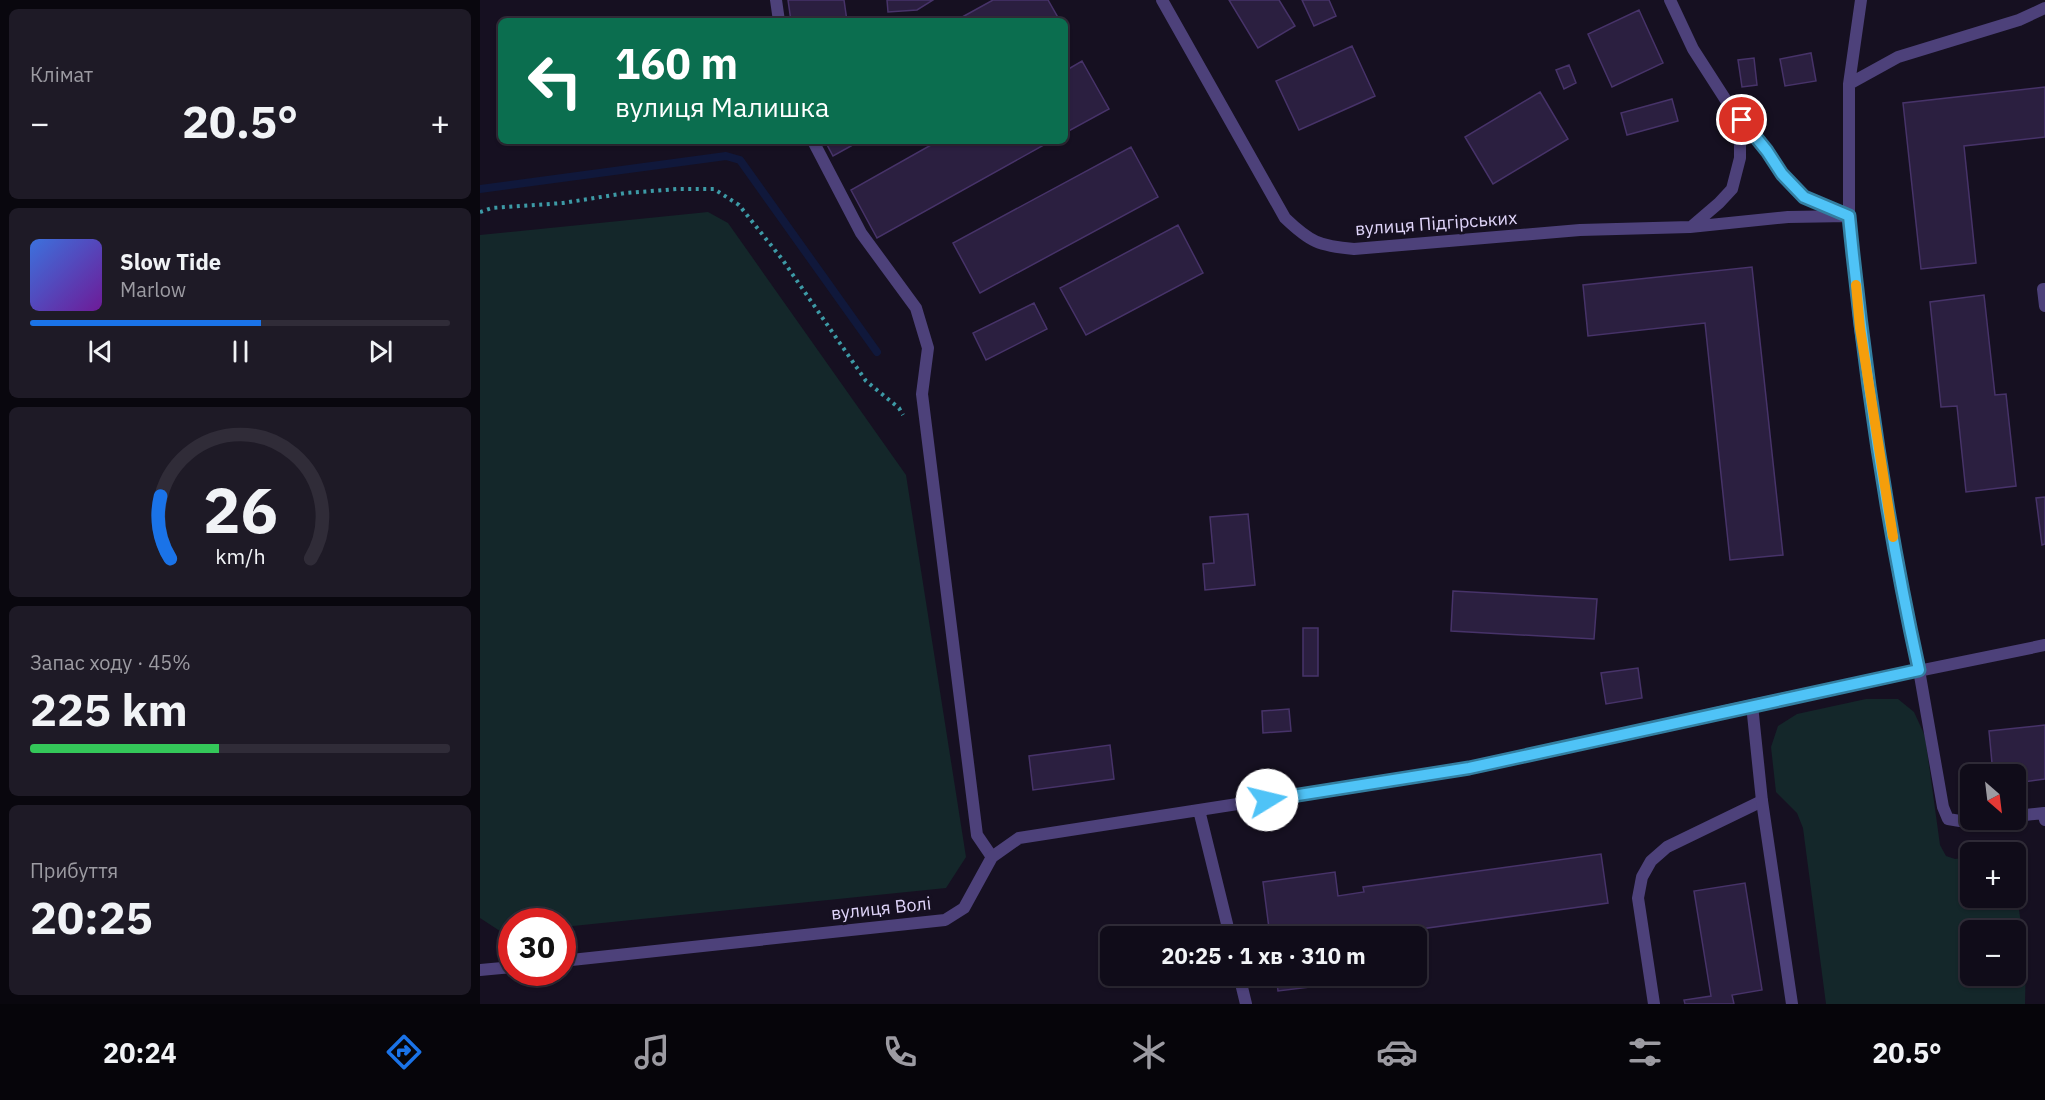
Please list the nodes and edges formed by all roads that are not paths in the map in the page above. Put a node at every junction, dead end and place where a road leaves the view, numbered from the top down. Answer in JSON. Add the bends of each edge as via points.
{"nodes":[{"id":1,"x":776,"y":0,"type":"edge"},
{"id":2,"x":1162,"y":0,"type":"edge"},
{"id":3,"x":1670,"y":0,"type":"edge"},
{"id":4,"x":1872,"y":0,"type":"edge"},
{"id":5,"x":1861,"y":4,"type":"edge"},
{"id":6,"x":2045,"y":8,"type":"edge"},
{"id":7,"x":779,"y":18,"type":"edge"},
{"id":8,"x":1849,"y":84,"type":"junction"},
{"id":9,"x":1729,"y":105,"type":"junction"},
{"id":10,"x":815,"y":144,"type":"edge"},
{"id":11,"x":1849,"y":216,"type":"junction"},
{"id":12,"x":1690,"y":227,"type":"junction"},
{"id":13,"x":2045,"y":289,"type":"edge"},
{"id":14,"x":2045,"y":306,"type":"edge"},
{"id":15,"x":2045,"y":645,"type":"edge"},
{"id":16,"x":1919,"y":670,"type":"junction"},
{"id":17,"x":1752,"y":705,"type":"junction"},
{"id":18,"x":1762,"y":801,"type":"junction"},
{"id":19,"x":1199,"y":810,"type":"junction"},
{"id":20,"x":2045,"y":815,"type":"edge"},
{"id":21,"x":2026,"y":816,"type":"edge"},
{"id":22,"x":1960,"y":821,"type":"edge"},
{"id":23,"x":992,"y":857,"type":"junction"},
{"id":24,"x":1228,"y":926,"type":"edge"},
{"id":25,"x":576,"y":960,"type":"edge"},
{"id":26,"x":498,"y":968,"type":"edge"},
{"id":27,"x":480,"y":970,"type":"edge"},
{"id":28,"x":1242,"y":986,"type":"edge"},
{"id":29,"x":1246,"y":1004,"type":"edge"},
{"id":30,"x":1654,"y":1004,"type":"edge"},
{"id":31,"x":1792,"y":1004,"type":"edge"}],
"edges":[{"from":1,"to":7,"type":"street"},
{"from":2,"to":12,"type":"street","name":"вулиця Підгірських","via":[[1285,218],[1305,237],[1321,244],[1354,249],[1580,230]]},
{"from":3,"to":9,"type":"street","via":[[1693,49]]},
{"from":4,"to":5,"type":"street"},
{"from":5,"to":8,"type":"street"},
{"from":6,"to":8,"type":"street","via":[[2019,20],[1898,57]]},
{"from":8,"to":11,"type":"street"},
{"from":9,"to":11,"type":"street","via":[[1804,197]]},
{"from":9,"to":12,"type":"street","via":[[1740,140],[1732,189]]},
{"from":10,"to":23,"type":"street","via":[[861,233],[916,308],[928,348],[922,394],[940,543],[977,835]]},
{"from":11,"to":12,"type":"street","name":"вулиця Підгірських","via":[[1788,217]]},
{"from":11,"to":16,"type":"street","via":[[1862,340],[1899,577]]},
{"from":13,"to":14,"type":"street"},
{"from":15,"to":16,"type":"street","name":"вулиця Волі"},
{"from":16,"to":17,"type":"street","name":"вулиця Волі"},
{"from":16,"to":22,"type":"street","via":[[1943,807],[1947,819]]},
{"from":17,"to":18,"type":"street"},
{"from":17,"to":19,"type":"street","name":"вулиця Волі","via":[[1469,768]]},
{"from":18,"to":30,"type":"street","via":[[1667,847],[1651,861],[1642,877],[1638,898]]},
{"from":18,"to":31,"type":"street"},
{"from":19,"to":23,"type":"street","name":"вулиця Волі","via":[[1019,838]]},
{"from":19,"to":24,"type":"street"},
{"from":20,"to":21,"type":"street"},
{"from":23,"to":25,"type":"street","name":"вулиця Волі","via":[[964,908],[945,920]]},
{"from":26,"to":27,"type":"street"},
{"from":28,"to":29,"type":"street"}]}
